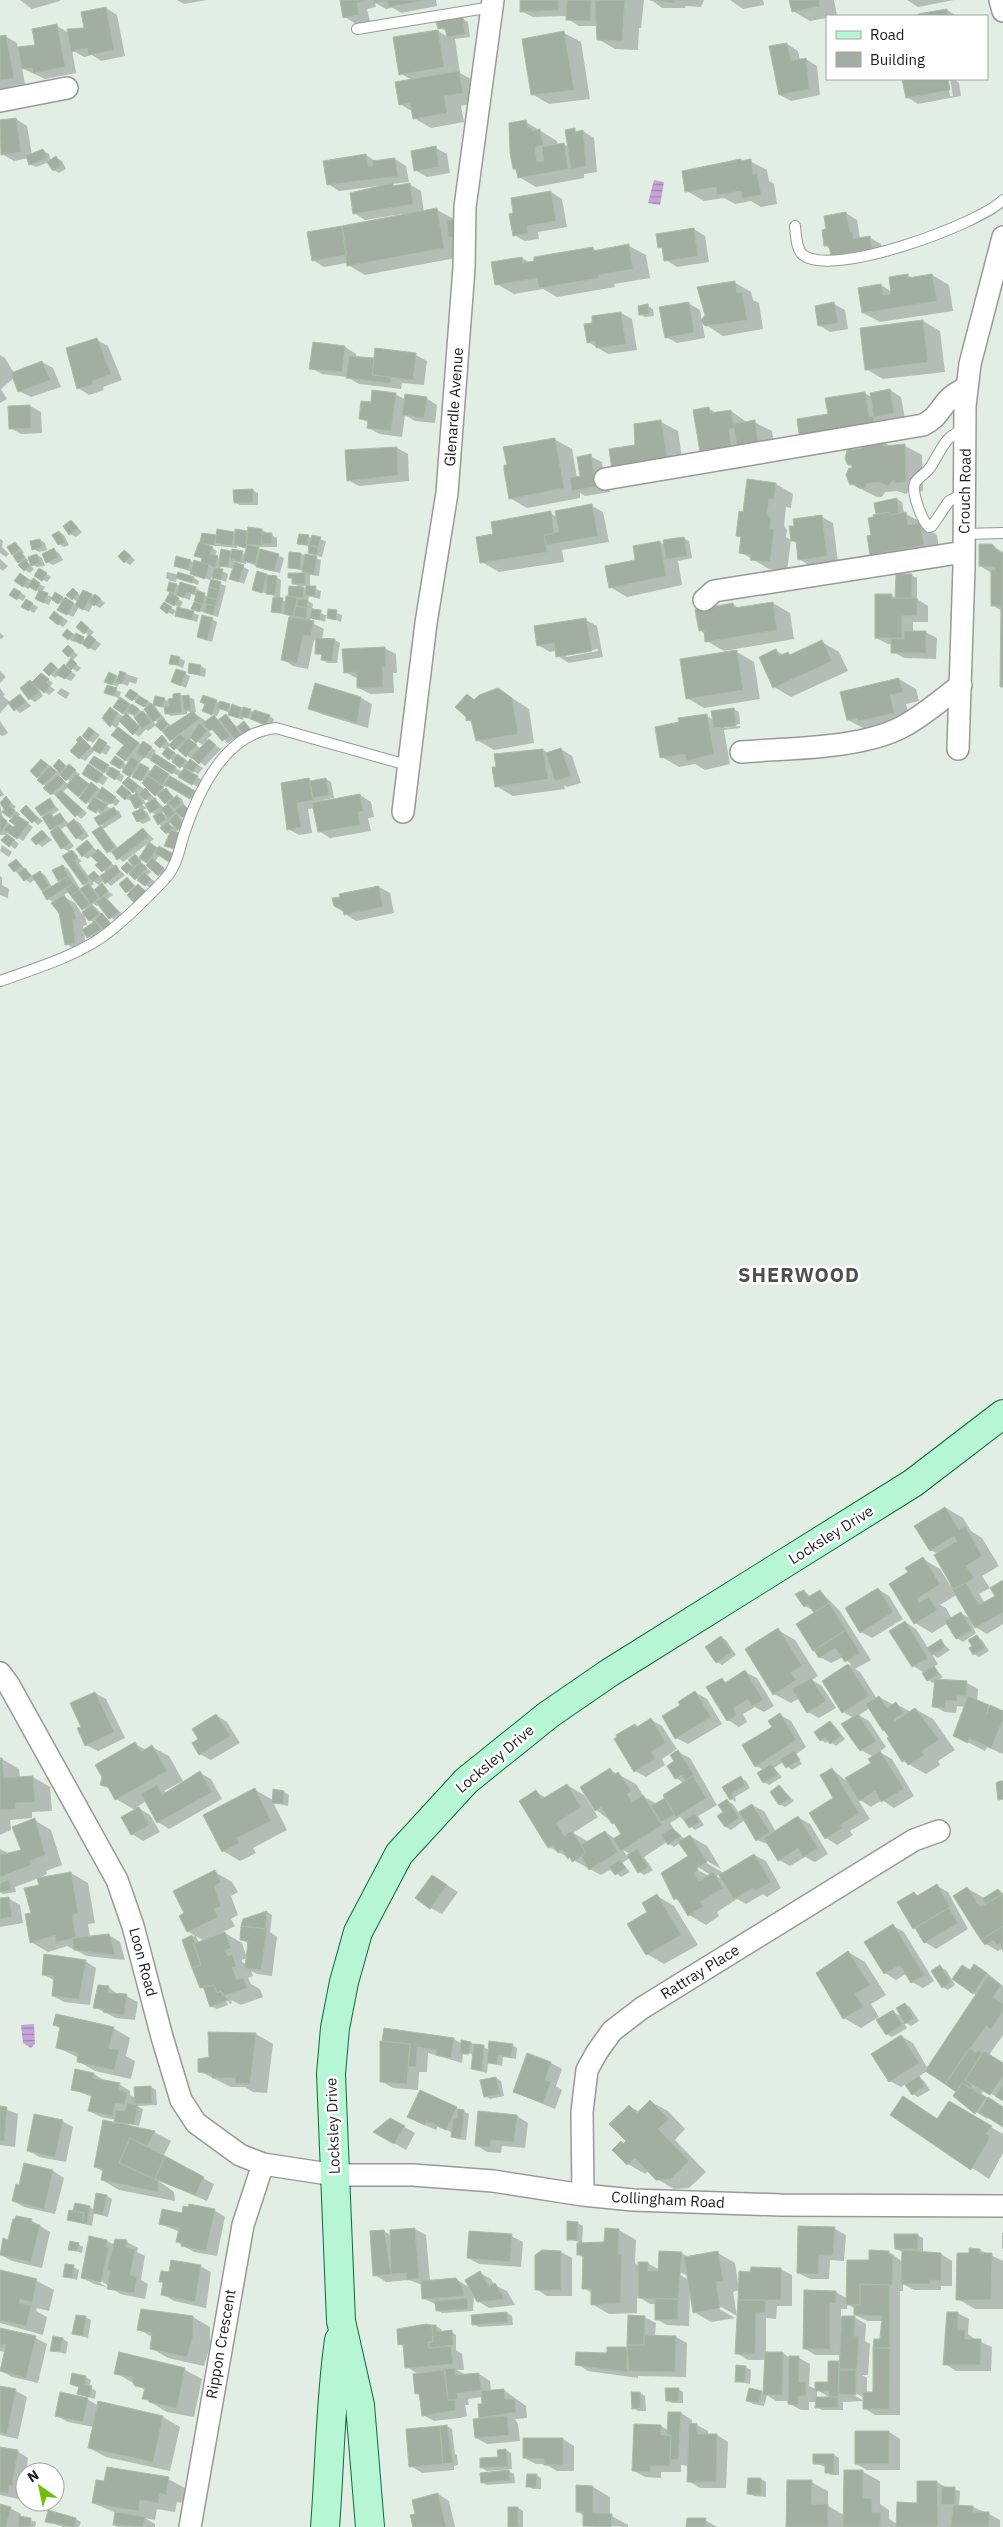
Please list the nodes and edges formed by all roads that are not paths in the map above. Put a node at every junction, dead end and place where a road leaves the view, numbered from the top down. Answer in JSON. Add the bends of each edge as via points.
{"nodes":[{"id":1,"x":1000,"y":0,"type":"edge"},
{"id":2,"x":493,"y":3,"type":"edge"},
{"id":3,"x":1003,"y":11,"type":"edge"},
{"id":4,"x":357,"y":29,"type":"dead end"},
{"id":5,"x":67,"y":88,"type":"dead end"},
{"id":6,"x":0,"y":101,"type":"edge"},
{"id":7,"x":1003,"y":200,"type":"edge"},
{"id":8,"x":795,"y":226,"type":"dead end"},
{"id":9,"x":1003,"y":237,"type":"edge"},
{"id":10,"x":967,"y":388,"type":"junction"},
{"id":11,"x":965,"y":430,"type":"junction"},
{"id":12,"x":605,"y":479,"type":"dead end"},
{"id":13,"x":965,"y":493,"type":"junction"},
{"id":14,"x":1003,"y":533,"type":"edge"},
{"id":15,"x":964,"y":543,"type":"junction"},
{"id":16,"x":704,"y":600,"type":"dead end"},
{"id":17,"x":961,"y":685,"type":"junction"},
{"id":18,"x":958,"y":749,"type":"dead end"},
{"id":19,"x":740,"y":752,"type":"dead end"},
{"id":20,"x":407,"y":765,"type":"junction"},
{"id":21,"x":402,"y":812,"type":"dead end"},
{"id":22,"x":0,"y":981,"type":"edge"},
{"id":23,"x":1003,"y":1414,"type":"edge"},
{"id":24,"x":0,"y":1673,"type":"edge"},
{"id":25,"x":939,"y":1831,"type":"dead end"},
{"id":26,"x":263,"y":2164,"type":"junction"},
{"id":27,"x":335,"y":2175,"type":"junction"},
{"id":28,"x":582,"y":2195,"type":"junction"},
{"id":29,"x":1003,"y":2206,"type":"edge"},
{"id":30,"x":342,"y":2321,"type":"junction"},
{"id":31,"x":190,"y":2527,"type":"edge"},
{"id":32,"x":325,"y":2527,"type":"edge"},
{"id":33,"x":370,"y":2527,"type":"edge"}],
"edges":[{"from":1,"to":3,"type":"street"},
{"from":2,"to":4,"type":"lane"},
{"from":2,"to":20,"type":"street","name":"Glenardle Avenue","via":[[466,207],[447,493]]},
{"from":5,"to":6,"type":"street"},
{"from":7,"to":8,"type":"lane","via":[[948,231],[904,246],[832,262],[802,254]]},
{"from":9,"to":10,"type":"street","name":"Crouch Road","via":[[970,364]]},
{"from":10,"to":11,"type":"street","name":"Crouch Road"},
{"from":10,"to":12,"type":"street","via":[[950,395],[931,421],[923,425]]},
{"from":11,"to":13,"type":"street","name":"Crouch Road"},
{"from":11,"to":13,"type":"lane","via":[[955,432],[945,442],[929,469],[915,484],[923,522],[928,527],[932,526],[949,501]]},
{"from":13,"to":15,"type":"street","name":"Crouch Road"},
{"from":14,"to":15,"type":"lane"},
{"from":15,"to":16,"type":"street","via":[[714,591]]},
{"from":15,"to":17,"type":"street","name":"Crouch Road"},
{"from":17,"to":18,"type":"street","name":"Crouch Road"},
{"from":17,"to":19,"type":"street","via":[[902,727],[880,735],[840,743]]},
{"from":20,"to":21,"type":"street","name":"Glenardle Avenue"},
{"from":20,"to":22,"type":"lane","via":[[276,728],[268,728],[249,738],[219,763],[203,788],[176,861],[165,878],[110,932],[92,943]]},
{"from":23,"to":27,"type":"street","name":"Locksley Drive","via":[[913,1483],[609,1673],[548,1715],[466,1781],[421,1827],[399,1854],[379,1888],[358,1932],[344,1982],[331,2074]]},
{"from":24,"to":26,"type":"street","name":"Loon Road","via":[[117,1880],[133,1926],[181,2100],[206,2132],[240,2155]]},
{"from":25,"to":28,"type":"street","name":"Rattray Place","via":[[914,1840],[658,1998],[612,2031],[587,2070],[582,2112]]},
{"from":26,"to":27,"type":"street","name":"Loon Road"},
{"from":26,"to":31,"type":"street","name":"Rippon Crescent","via":[[243,2225]]},
{"from":27,"to":28,"type":"street","name":"Collingham Road","via":[[413,2175],[493,2181]]},
{"from":27,"to":30,"type":"street","name":"Locksley Drive"},
{"from":28,"to":29,"type":"street","name":"Collingham Road","via":[[781,2205]]},
{"from":30,"to":32,"type":"street","name":"Locksley Drive","via":[[331,2396]]},
{"from":30,"to":33,"type":"street","name":"Locksley Drive","via":[[360,2405]]}]}
